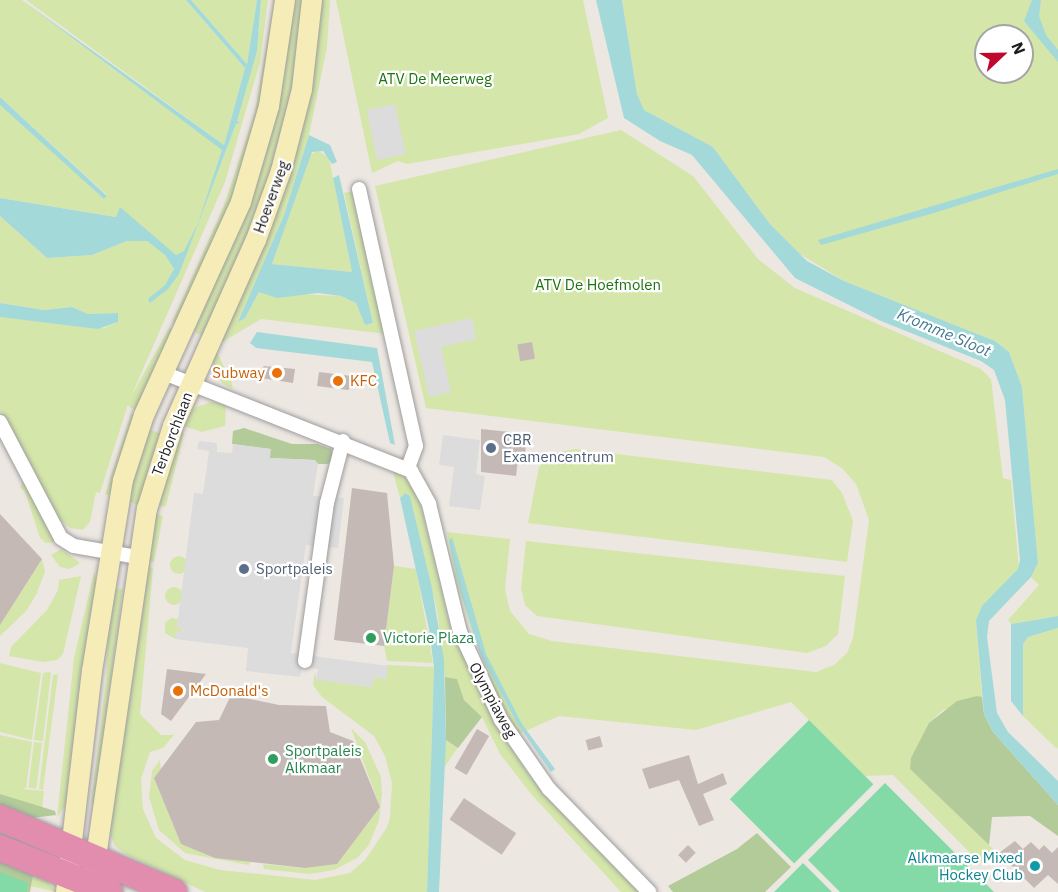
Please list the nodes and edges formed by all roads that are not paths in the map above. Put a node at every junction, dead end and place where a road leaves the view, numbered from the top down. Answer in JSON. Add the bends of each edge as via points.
{"nodes":[{"id":1,"x":285,"y":0,"type":"edge"},
{"id":2,"x":312,"y":0,"type":"edge"},
{"id":3,"x":359,"y":189,"type":"dead end"},
{"id":4,"x":164,"y":373,"type":"junction"},
{"id":5,"x":191,"y":383,"type":"junction"},
{"id":6,"x":0,"y":422,"type":"edge"},
{"id":7,"x":343,"y":441,"type":"junction"},
{"id":8,"x":408,"y":468,"type":"junction"},
{"id":9,"x":110,"y":552,"type":"junction"},
{"id":10,"x":138,"y":557,"type":"junction"},
{"id":11,"x":305,"y":661,"type":"dead end"},
{"id":12,"x":0,"y":818,"type":"edge"},
{"id":13,"x":0,"y":848,"type":"edge"},
{"id":14,"x":71,"y":848,"type":"junction"},
{"id":15,"x":96,"y":858,"type":"junction"},
{"id":16,"x":67,"y":884,"type":"edge"},
{"id":17,"x":98,"y":890,"type":"edge"},
{"id":18,"x":174,"y":892,"type":"edge"},
{"id":19,"x":649,"y":892,"type":"edge"}],
"edges":[{"from":1,"to":4,"type":"main road","name":"Hoeverweg","via":[[269,106],[244,191]]},
{"from":2,"to":5,"type":"main road","name":"Hoeverweg","via":[[305,70],[288,149],[256,240]]},
{"from":3,"to":8,"type":"street","via":[[416,446]]},
{"from":4,"to":5,"type":"street","name":"Terborchlaan"},
{"from":4,"to":9,"type":"main road","name":"Terborchlaan","via":[[130,455]]},
{"from":5,"to":7,"type":"street"},
{"from":5,"to":10,"type":"main road","name":"Terborchlaan","via":[[159,464]]},
{"from":6,"to":9,"type":"street","via":[[61,538],[74,546]]},
{"from":7,"to":8,"type":"street"},
{"from":7,"to":11,"type":"street","via":[[327,503]]},
{"from":8,"to":19,"type":"street","name":"Olympiaweg","via":[[426,494],[460,632],[501,720],[549,789]]},
{"from":9,"to":10,"type":"street"},
{"from":9,"to":14,"type":"main road","name":"Terborchlaan"},
{"from":10,"to":15,"type":"main road","name":"Terborchlaan"},
{"from":12,"to":14,"type":"highway"},
{"from":13,"to":16,"type":"highway"},
{"from":14,"to":15,"type":"highway"},
{"from":14,"to":16,"type":"main road","name":"Terborchlaan"},
{"from":15,"to":17,"type":"main road","name":"Terborchlaan"},
{"from":15,"to":18,"type":"highway"},
{"from":16,"to":17,"type":"highway"}]}
